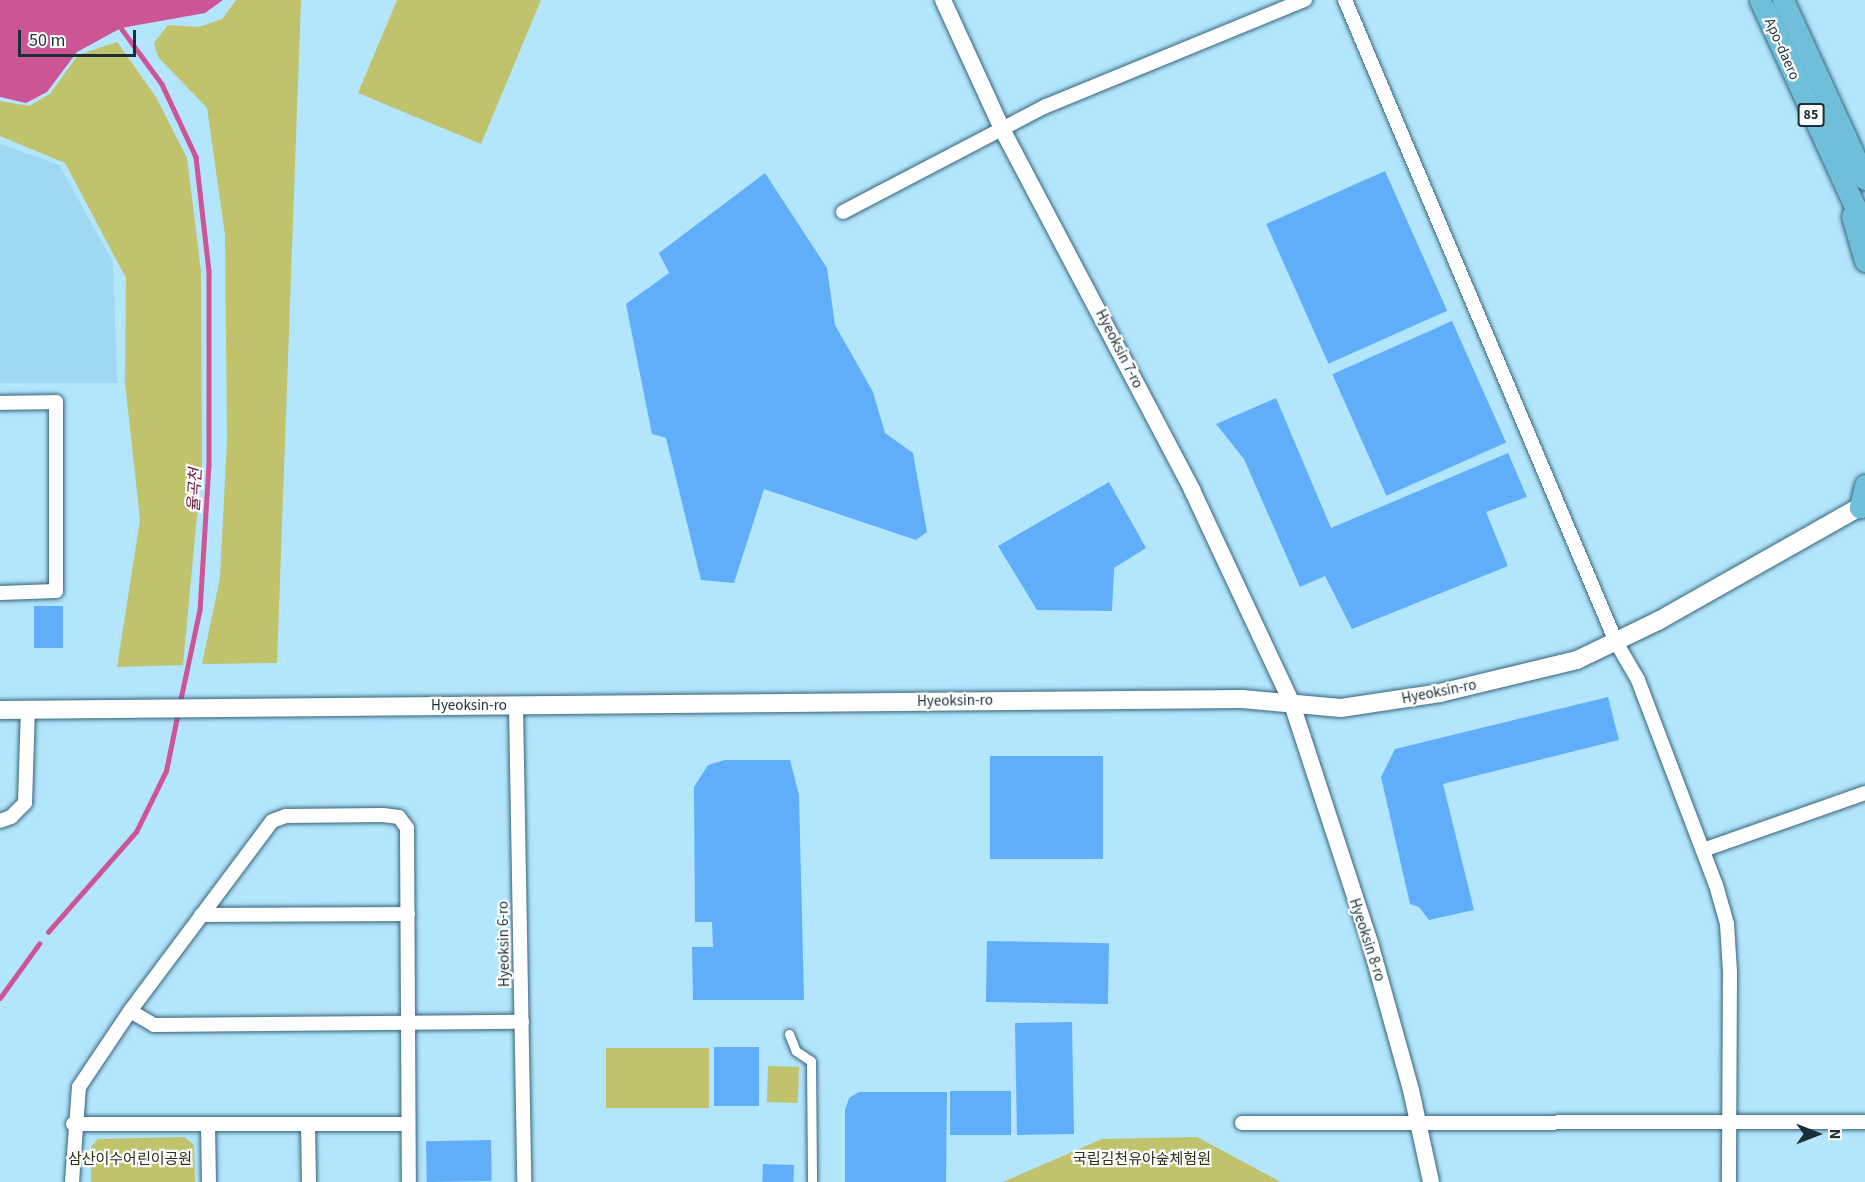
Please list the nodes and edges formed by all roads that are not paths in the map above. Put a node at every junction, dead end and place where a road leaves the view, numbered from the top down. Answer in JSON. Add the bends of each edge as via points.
{"nodes":[{"id":1,"x":943,"y":0,"type":"edge"},
{"id":2,"x":1305,"y":0,"type":"edge"},
{"id":3,"x":1345,"y":0,"type":"edge"},
{"id":4,"x":1761,"y":0,"type":"edge"},
{"id":5,"x":1783,"y":0,"type":"edge"},
{"id":6,"x":1821,"y":84,"type":"junction"},
{"id":7,"x":1002,"y":129,"type":"junction"},
{"id":8,"x":1865,"y":153,"type":"edge"},
{"id":9,"x":1865,"y":180,"type":"edge"},
{"id":10,"x":1844,"y":189,"type":"junction"},
{"id":11,"x":843,"y":212,"type":"dead end"},
{"id":12,"x":1865,"y":228,"type":"edge"},
{"id":13,"x":1865,"y":261,"type":"edge"},
{"id":14,"x":0,"y":403,"type":"edge"},
{"id":15,"x":1865,"y":485,"type":"edge"},
{"id":16,"x":1863,"y":505,"type":"edge"},
{"id":17,"x":0,"y":592,"type":"edge"},
{"id":18,"x":1616,"y":642,"type":"junction"},
{"id":19,"x":1291,"y":701,"type":"junction"},
{"id":20,"x":516,"y":706,"type":"junction"},
{"id":21,"x":28,"y":709,"type":"junction"},
{"id":22,"x":0,"y":710,"type":"edge"},
{"id":23,"x":1865,"y":793,"type":"edge"},
{"id":24,"x":0,"y":820,"type":"edge"},
{"id":25,"x":1703,"y":850,"type":"junction"},
{"id":26,"x":408,"y":914,"type":"junction"},
{"id":27,"x":201,"y":915,"type":"junction"},
{"id":28,"x":130,"y":1011,"type":"junction"},
{"id":29,"x":522,"y":1022,"type":"junction"},
{"id":30,"x":408,"y":1024,"type":"junction"},
{"id":31,"x":789,"y":1034,"type":"dead end"},
{"id":32,"x":1865,"y":1122,"type":"edge"},
{"id":33,"x":73,"y":1124,"type":"junction"},
{"id":34,"x":408,"y":1124,"type":"junction"},
{"id":35,"x":1242,"y":1124,"type":"dead end"},
{"id":36,"x":1420,"y":1124,"type":"junction"},
{"id":37,"x":208,"y":1125,"type":"junction"},
{"id":38,"x":308,"y":1125,"type":"junction"},
{"id":39,"x":1729,"y":1125,"type":"junction"},
{"id":40,"x":72,"y":1182,"type":"edge"},
{"id":41,"x":209,"y":1182,"type":"edge"},
{"id":42,"x":309,"y":1182,"type":"edge"},
{"id":43,"x":409,"y":1182,"type":"edge"},
{"id":44,"x":524,"y":1182,"type":"edge"},
{"id":45,"x":812,"y":1182,"type":"edge"},
{"id":46,"x":1431,"y":1182,"type":"edge"},
{"id":47,"x":1729,"y":1182,"type":"edge"}],
"edges":[{"from":1,"to":7,"type":"street","name":"Hyeoksin 7-ro"},
{"from":2,"to":7,"type":"street"},
{"from":3,"to":18,"type":"street"},
{"from":4,"to":10,"type":"main road","name":"Apo-daero","number":"85"},
{"from":5,"to":6,"type":"main road","name":"Apo-daero","number":"85"},
{"from":6,"to":8,"type":"main road"},
{"from":6,"to":9,"type":"main road","name":"Apo-daero","number":"85"},
{"from":7,"to":11,"type":"street"},
{"from":7,"to":19,"type":"street","name":"Hyeoksin 7-ro","via":[[1192,490]]},
{"from":10,"to":12,"type":"main road","name":"Apo-daero","number":"85"},
{"from":10,"to":13,"type":"main road"},
{"from":14,"to":17,"type":"street","via":[[56,402],[56,591]]},
{"from":15,"to":16,"type":"main road"},
{"from":16,"to":18,"type":"main road","name":"Hyeoksin-ro"},
{"from":18,"to":19,"type":"main road","name":"Hyeoksin-ro","via":[[1577,660],[1440,693],[1341,708]]},
{"from":18,"to":25,"type":"street","via":[[1638,680]]},
{"from":19,"to":20,"type":"main road","name":"Hyeoksin-ro"},
{"from":19,"to":36,"type":"street","name":"Hyeoksin 8-ro","via":[[1370,943]]},
{"from":20,"to":21,"type":"main road","name":"Hyeoksin-ro"},
{"from":20,"to":29,"type":"street","name":"Hyeoksin 6-ro"},
{"from":21,"to":22,"type":"main road","name":"Hyeoksin-ro"},
{"from":21,"to":24,"type":"street","via":[[27,795],[11,817]]},
{"from":23,"to":25,"type":"street"},
{"from":25,"to":39,"type":"street","via":[[1727,924]]},
{"from":26,"to":27,"type":"street"},
{"from":26,"to":27,"type":"street","via":[[407,828],[399,817],[383,814],[276,818]]},
{"from":26,"to":30,"type":"street"},
{"from":27,"to":28,"type":"street"},
{"from":28,"to":30,"type":"street","via":[[154,1025]]},
{"from":28,"to":33,"type":"street","via":[[79,1087]]},
{"from":29,"to":30,"type":"street"},
{"from":29,"to":44,"type":"street","name":"Hyeoksin 6-ro"},
{"from":30,"to":34,"type":"street"},
{"from":31,"to":45,"type":"street","via":[[796,1051],[811,1061]]},
{"from":32,"to":39,"type":"street"},
{"from":33,"to":37,"type":"street"},
{"from":33,"to":40,"type":"street"},
{"from":34,"to":38,"type":"street"},
{"from":34,"to":43,"type":"street"},
{"from":35,"to":36,"type":"street"},
{"from":36,"to":39,"type":"street"},
{"from":36,"to":46,"type":"street","name":"Hyeoksin 8-ro"},
{"from":37,"to":38,"type":"street"},
{"from":37,"to":41,"type":"street"},
{"from":38,"to":42,"type":"street"},
{"from":39,"to":47,"type":"street"}]}
